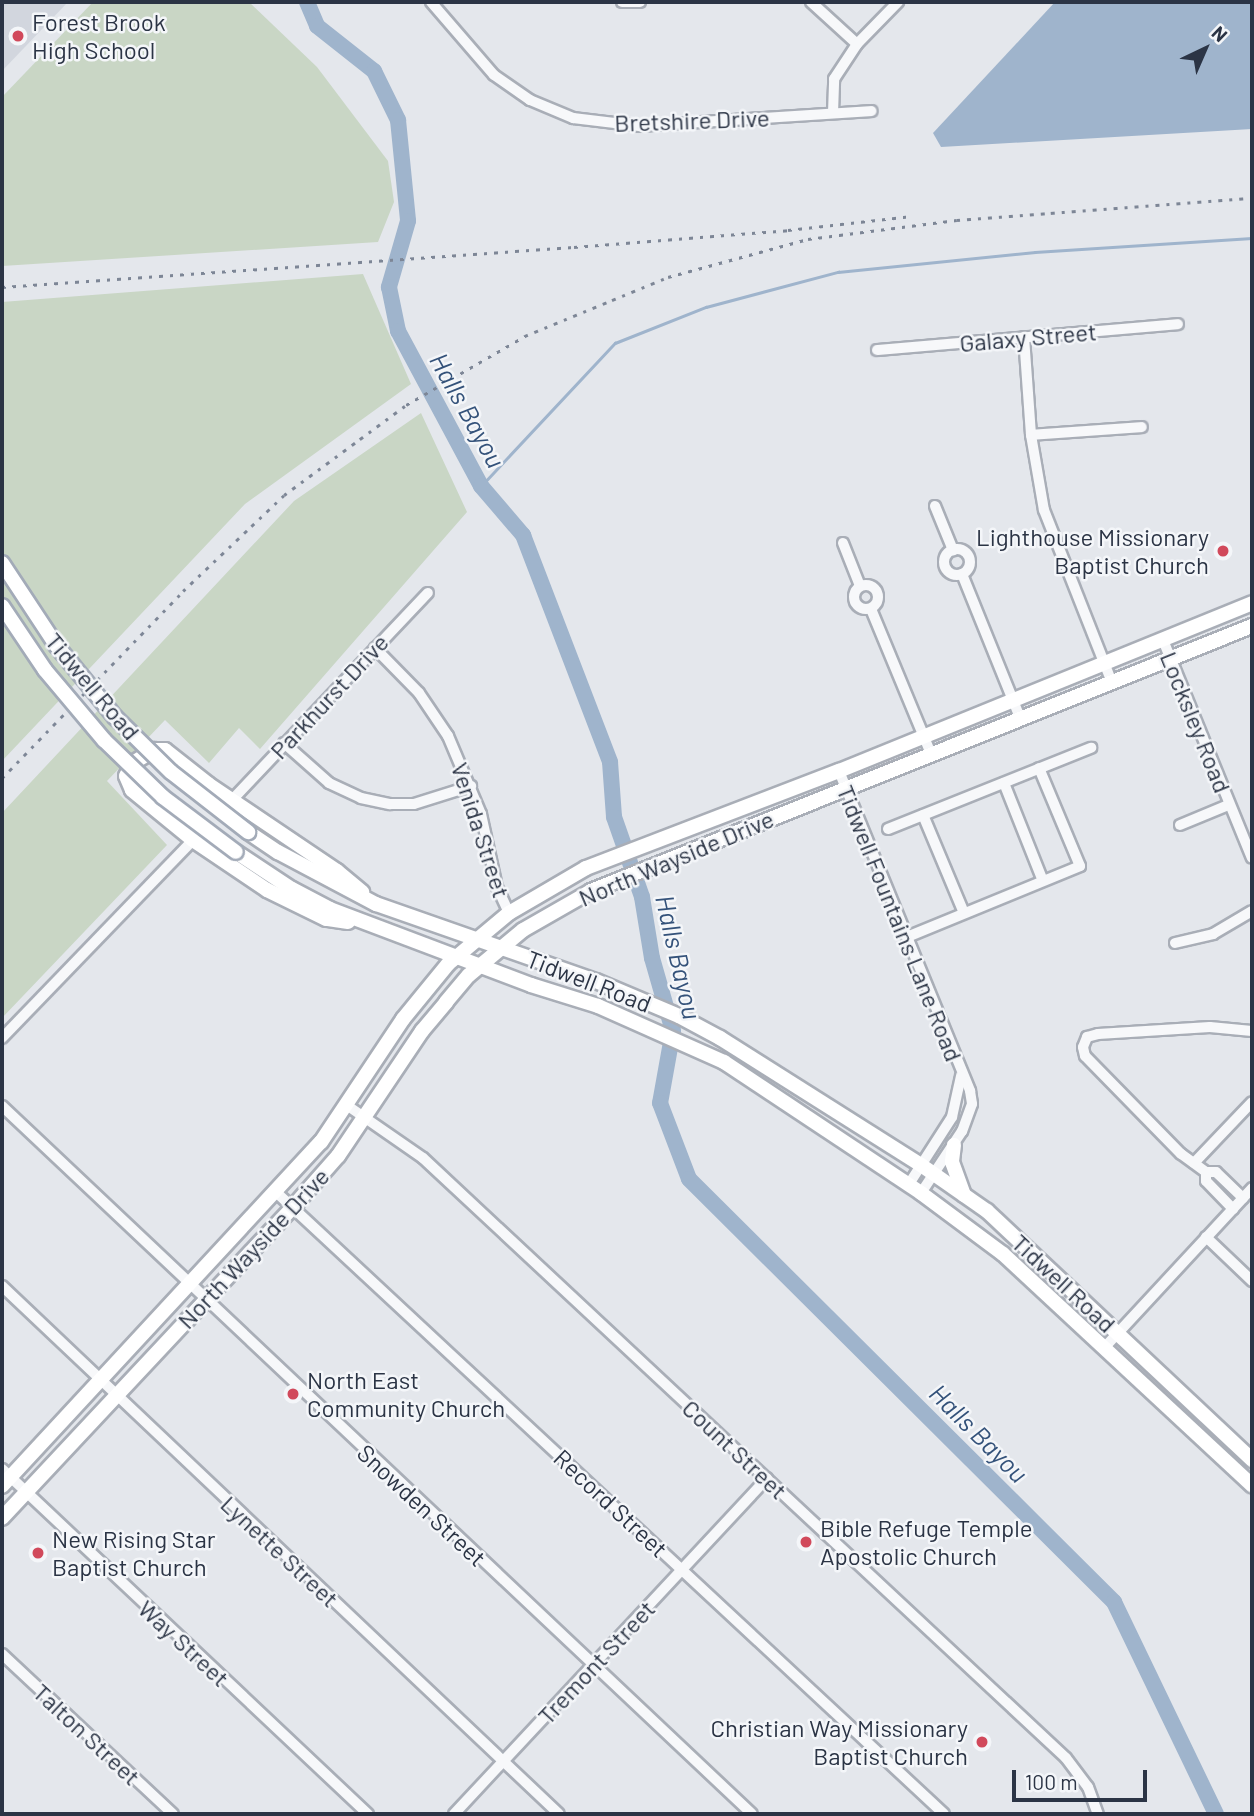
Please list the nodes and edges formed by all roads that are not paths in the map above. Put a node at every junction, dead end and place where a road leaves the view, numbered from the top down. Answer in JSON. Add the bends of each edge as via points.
{"nodes":[{"id":1,"x":431,"y":2,"type":"edge"},
{"id":2,"x":622,"y":2,"type":"edge"},
{"id":3,"x":640,"y":2,"type":"edge"},
{"id":4,"x":811,"y":2,"type":"edge"},
{"id":5,"x":898,"y":2,"type":"edge"},
{"id":6,"x":857,"y":44,"type":"junction"},
{"id":7,"x":872,"y":111,"type":"dead end"},
{"id":8,"x":833,"y":113,"type":"junction"},
{"id":9,"x":1178,"y":324,"type":"dead end"},
{"id":10,"x":1024,"y":337,"type":"junction"},
{"id":11,"x":877,"y":351,"type":"dead end"},
{"id":12,"x":1142,"y":427,"type":"dead end"},
{"id":13,"x":1031,"y":435,"type":"junction"},
{"id":14,"x":935,"y":506,"type":"dead end"},
{"id":15,"x":843,"y":543,"type":"dead end"},
{"id":16,"x":953,"y":550,"type":"junction"},
{"id":17,"x":2,"y":563,"type":"edge"},
{"id":18,"x":962,"y":574,"type":"junction"},
{"id":19,"x":428,"y":593,"type":"dead end"},
{"id":20,"x":1252,"y":603,"type":"edge"},
{"id":21,"x":2,"y":606,"type":"edge"},
{"id":22,"x":1252,"y":626,"type":"edge"},
{"id":23,"x":1163,"y":640,"type":"junction"},
{"id":24,"x":375,"y":648,"type":"junction"},
{"id":25,"x":1170,"y":659,"type":"junction"},
{"id":26,"x":1104,"y":662,"type":"junction"},
{"id":27,"x":1112,"y":683,"type":"junction"},
{"id":28,"x":1013,"y":699,"type":"junction"},
{"id":29,"x":1021,"y":720,"type":"junction"},
{"id":30,"x":924,"y":736,"type":"junction"},
{"id":31,"x":284,"y":743,"type":"junction"},
{"id":32,"x":1091,"y":748,"type":"dead end"},
{"id":33,"x":932,"y":756,"type":"junction"},
{"id":34,"x":1039,"y":768,"type":"junction"},
{"id":35,"x":839,"y":771,"type":"junction"},
{"id":36,"x":1004,"y":783,"type":"junction"},
{"id":37,"x":471,"y":786,"type":"junction"},
{"id":38,"x":848,"y":790,"type":"junction"},
{"id":39,"x":232,"y":800,"type":"junction"},
{"id":40,"x":1228,"y":805,"type":"junction"},
{"id":41,"x":923,"y":815,"type":"junction"},
{"id":42,"x":1180,"y":825,"type":"dead end"},
{"id":43,"x":888,"y":829,"type":"dead end"},
{"id":44,"x":193,"y":841,"type":"junction"},
{"id":45,"x":1252,"y":858,"type":"edge"},
{"id":46,"x":1043,"y":881,"type":"junction"},
{"id":47,"x":376,"y":904,"type":"junction"},
{"id":48,"x":1252,"y":911,"type":"edge"},
{"id":49,"x":509,"y":913,"type":"junction"},
{"id":50,"x":964,"y":914,"type":"junction"},
{"id":51,"x":368,"y":925,"type":"junction"},
{"id":52,"x":907,"y":937,"type":"junction"},
{"id":53,"x":475,"y":939,"type":"junction"},
{"id":54,"x":1175,"y":943,"type":"dead end"},
{"id":55,"x":502,"y":949,"type":"junction"},
{"id":56,"x":457,"y":955,"type":"junction"},
{"id":57,"x":481,"y":965,"type":"junction"},
{"id":58,"x":1252,"y":1031,"type":"edge"},
{"id":59,"x":2,"y":1038,"type":"edge"},
{"id":60,"x":961,"y":1076,"type":"junction"},
{"id":61,"x":1252,"y":1102,"type":"edge"},
{"id":62,"x":2,"y":1106,"type":"edge"},
{"id":63,"x":348,"y":1106,"type":"junction"},
{"id":64,"x":366,"y":1118,"type":"junction"},
{"id":65,"x":954,"y":1145,"type":"junction"},
{"id":66,"x":1194,"y":1163,"type":"junction"},
{"id":67,"x":928,"y":1169,"type":"junction"},
{"id":68,"x":1206,"y":1172,"type":"junction"},
{"id":69,"x":915,"y":1188,"type":"junction"},
{"id":70,"x":1252,"y":1188,"type":"edge"},
{"id":71,"x":277,"y":1193,"type":"junction"},
{"id":72,"x":965,"y":1196,"type":"junction"},
{"id":73,"x":1243,"y":1198,"type":"junction"},
{"id":74,"x":293,"y":1207,"type":"junction"},
{"id":75,"x":1233,"y":1209,"type":"junction"},
{"id":76,"x":1206,"y":1237,"type":"junction"},
{"id":77,"x":1252,"y":1281,"type":"edge"},
{"id":78,"x":2,"y":1286,"type":"edge"},
{"id":79,"x":190,"y":1286,"type":"junction"},
{"id":80,"x":205,"y":1301,"type":"junction"},
{"id":81,"x":1117,"y":1333,"type":"junction"},
{"id":82,"x":1104,"y":1348,"type":"junction"},
{"id":83,"x":100,"y":1380,"type":"junction"},
{"id":84,"x":116,"y":1395,"type":"junction"},
{"id":85,"x":1251,"y":1457,"type":"edge"},
{"id":86,"x":1236,"y":1470,"type":"junction"},
{"id":87,"x":5,"y":1478,"type":"edge"},
{"id":88,"x":767,"y":1478,"type":"junction"},
{"id":89,"x":1252,"y":1485,"type":"edge"},
{"id":90,"x":26,"y":1492,"type":"junction"},
{"id":91,"x":2,"y":1518,"type":"edge"},
{"id":92,"x":682,"y":1570,"type":"junction"},
{"id":93,"x":2,"y":1654,"type":"edge"},
{"id":94,"x":593,"y":1666,"type":"junction"},
{"id":95,"x":503,"y":1762,"type":"junction"},
{"id":96,"x":173,"y":1814,"type":"edge"},
{"id":97,"x":368,"y":1814,"type":"edge"},
{"id":98,"x":454,"y":1814,"type":"edge"},
{"id":99,"x":559,"y":1814,"type":"edge"},
{"id":100,"x":752,"y":1814,"type":"edge"},
{"id":101,"x":944,"y":1814,"type":"edge"},
{"id":102,"x":1098,"y":1814,"type":"edge"}],
"edges":[{"from":1,"to":8,"type":"street","name":"Bretshire Drive","via":[[494,75],[530,100],[573,118],[640,126]]},
{"from":2,"to":3,"type":"street"},
{"from":4,"to":6,"type":"street"},
{"from":5,"to":6,"type":"street"},
{"from":6,"to":8,"type":"street","via":[[834,79]]},
{"from":7,"to":8,"type":"street","name":"Bretshire Drive"},
{"from":9,"to":10,"type":"street","name":"Galaxy Street"},
{"from":10,"to":11,"type":"street","name":"Galaxy Street"},
{"from":10,"to":13,"type":"street"},
{"from":12,"to":13,"type":"street"},
{"from":13,"to":26,"type":"street","via":[[1044,509]]},
{"from":14,"to":16,"type":"street"},
{"from":15,"to":30,"type":"street","via":[[860,586],[853,600],[860,608],[871,609]]},
{"from":16,"to":18,"type":"street","via":[[969,557],[970,565]]},
{"from":16,"to":18,"type":"street","via":[[945,566]]},
{"from":17,"to":47,"type":"main road","name":"Tidwell Road","bridge":true,"via":[[57,646],[115,717],[171,772],[278,852]]},
{"from":18,"to":28,"type":"street"},
{"from":19,"to":24,"type":"street","name":"Parkhurst Drive"},
{"from":20,"to":23,"type":"main road","name":"North Wayside Drive"},
{"from":21,"to":51,"type":"main road","name":"Tidwell Road","bridge":true,"via":[[45,670],[104,740],[163,797],[292,889]]},
{"from":22,"to":25,"type":"main road","name":"North Wayside Drive"},
{"from":23,"to":25,"type":"street","name":"Locksley Road"},
{"from":23,"to":26,"type":"main road","name":"North Wayside Drive"},
{"from":24,"to":31,"type":"street","name":"Parkhurst Drive"},
{"from":24,"to":37,"type":"street","name":"Venida Street","via":[[424,701],[448,736]]},
{"from":25,"to":27,"type":"main road","name":"North Wayside Drive"},
{"from":25,"to":40,"type":"street","name":"Locksley Road"},
{"from":26,"to":27,"type":"street"},
{"from":26,"to":28,"type":"main road","name":"North Wayside Drive"},
{"from":27,"to":29,"type":"main road","name":"North Wayside Drive"},
{"from":28,"to":29,"type":"street"},
{"from":28,"to":30,"type":"main road","name":"North Wayside Drive"},
{"from":29,"to":33,"type":"main road","name":"North Wayside Drive"},
{"from":30,"to":33,"type":"street"},
{"from":30,"to":35,"type":"main road","name":"North Wayside Drive"},
{"from":31,"to":37,"type":"street","via":[[329,783],[361,798],[414,804]]},
{"from":31,"to":39,"type":"street","name":"Parkhurst Drive"},
{"from":32,"to":34,"type":"street"},
{"from":33,"to":38,"type":"main road","name":"North Wayside Drive"},
{"from":34,"to":36,"type":"street"},
{"from":34,"to":46,"type":"street","via":[[1080,866]]},
{"from":35,"to":38,"type":"street","name":"Tidwell Fountains Lane Road"},
{"from":35,"to":49,"type":"main road","name":"North Wayside Drive","via":[[586,868]]},
{"from":36,"to":41,"type":"street"},
{"from":36,"to":46,"type":"street"},
{"from":37,"to":49,"type":"street","name":"Venida Street","via":[[497,887]]},
{"from":38,"to":52,"type":"street","name":"Tidwell Fountains Lane Road"},
{"from":38,"to":55,"type":"main road","name":"North Wayside Drive","via":[[591,891],[537,921]]},
{"from":39,"to":44,"type":"main road","via":[[165,750],[154,750],[133,763],[126,776],[132,790]]},
{"from":39,"to":47,"type":"main road","via":[[337,871]]},
{"from":40,"to":42,"type":"street","name":"Locksley Road"},
{"from":40,"to":45,"type":"street","name":"Locksley Road"},
{"from":41,"to":43,"type":"street"},
{"from":41,"to":50,"type":"street"},
{"from":44,"to":51,"type":"main road","via":[[267,890],[326,919]]},
{"from":44,"to":59,"type":"street"},
{"from":46,"to":50,"type":"street"},
{"from":47,"to":53,"type":"main road","name":"Tidwell Road"},
{"from":48,"to":54,"type":"street","via":[[1213,934]]},
{"from":49,"to":53,"type":"main road","name":"North Wayside Drive"},
{"from":50,"to":52,"type":"street"},
{"from":51,"to":56,"type":"main road","name":"Tidwell Road"},
{"from":52,"to":60,"type":"street","name":"Tidwell Fountains Lane Road"},
{"from":53,"to":55,"type":"main road","name":"Tidwell Road"},
{"from":53,"to":56,"type":"main road","name":"North Wayside Drive"},
{"from":55,"to":57,"type":"main road","name":"North Wayside Drive"},
{"from":55,"to":67,"type":"main road","name":"Tidwell Road","via":[[680,1016]]},
{"from":56,"to":57,"type":"main road","name":"Tidwell Road"},
{"from":56,"to":63,"type":"main road","name":"North Wayside Drive","via":[[403,1019]]},
{"from":57,"to":64,"type":"main road","name":"North Wayside Drive","via":[[422,1031]]},
{"from":57,"to":69,"type":"main road","name":"Tidwell Road","via":[[598,1006],[724,1062]]},
{"from":58,"to":66,"type":"street","via":[[1210,1027],[1087,1037],[1085,1056]]},
{"from":60,"to":65,"type":"street","name":"Tidwell Fountains Lane Road","via":[[972,1104]]},
{"from":60,"to":67,"type":"street","name":"Tidwell Fountains Lane Road","via":[[952,1117]]},
{"from":61,"to":66,"type":"street"},
{"from":62,"to":79,"type":"street","name":"Snowden Street"},
{"from":63,"to":64,"type":"street","name":"Count Street"},
{"from":63,"to":71,"type":"main road","name":"North Wayside Drive"},
{"from":64,"to":74,"type":"main road","name":"North Wayside Drive"},
{"from":64,"to":88,"type":"street","name":"Count Street","via":[[423,1158]]},
{"from":65,"to":67,"type":"street","name":"Tidwell Fountains Lane Road"},
{"from":65,"to":72,"type":"main road","via":[[954,1170]]},
{"from":66,"to":68,"type":"street"},
{"from":67,"to":69,"type":"street","name":"Tidwell Fountains Lane Road"},
{"from":67,"to":72,"type":"main road","name":"Tidwell Road"},
{"from":68,"to":73,"type":"street","via":[[1216,1172]]},
{"from":68,"to":75,"type":"street","via":[[1206,1181]]},
{"from":69,"to":82,"type":"main road","name":"Tidwell Road","via":[[1003,1254]]},
{"from":70,"to":73,"type":"street"},
{"from":71,"to":74,"type":"street","name":"Record Street"},
{"from":71,"to":79,"type":"main road","name":"North Wayside Drive"},
{"from":72,"to":81,"type":"main road","name":"Tidwell Road","via":[[1052,1269]]},
{"from":73,"to":75,"type":"street"},
{"from":74,"to":80,"type":"main road","name":"North Wayside Drive"},
{"from":74,"to":92,"type":"street","name":"Record Street"},
{"from":75,"to":76,"type":"street"},
{"from":76,"to":77,"type":"street"},
{"from":76,"to":81,"type":"street"},
{"from":78,"to":83,"type":"street","name":"Lynette Street"},
{"from":79,"to":80,"type":"street","name":"Snowden Street"},
{"from":79,"to":83,"type":"main road","name":"North Wayside Drive"},
{"from":80,"to":84,"type":"main road","name":"North Wayside Drive"},
{"from":80,"to":94,"type":"street","name":"Snowden Street"},
{"from":81,"to":82,"type":"street"},
{"from":81,"to":85,"type":"main road","name":"Tidwell Road"},
{"from":82,"to":86,"type":"main road","name":"Tidwell Road"},
{"from":83,"to":84,"type":"street","name":"Lynette Street"},
{"from":83,"to":87,"type":"main road","name":"North Wayside Drive"},
{"from":84,"to":90,"type":"main road","name":"North Wayside Drive"},
{"from":84,"to":95,"type":"street","name":"Lynette Street"},
{"from":85,"to":86,"type":"street"},
{"from":86,"to":89,"type":"main road","name":"Tidwell Road"},
{"from":87,"to":90,"type":"street","name":"Way Street"},
{"from":88,"to":92,"type":"street","name":"Tremont Street"},
{"from":88,"to":102,"type":"street","name":"Count Street","via":[[1066,1758],[1088,1787]]},
{"from":90,"to":91,"type":"main road","name":"North Wayside Drive"},
{"from":90,"to":97,"type":"street","name":"Way Street"},
{"from":92,"to":94,"type":"street","name":"Tremont Street"},
{"from":92,"to":101,"type":"street","name":"Record Street"},
{"from":93,"to":96,"type":"street","name":"Talton Street"},
{"from":94,"to":95,"type":"street","name":"Tremont Street"},
{"from":94,"to":100,"type":"street","name":"Snowden Street"},
{"from":95,"to":98,"type":"street","name":"Tremont Street"},
{"from":95,"to":99,"type":"street","name":"Lynette Street"}]}
